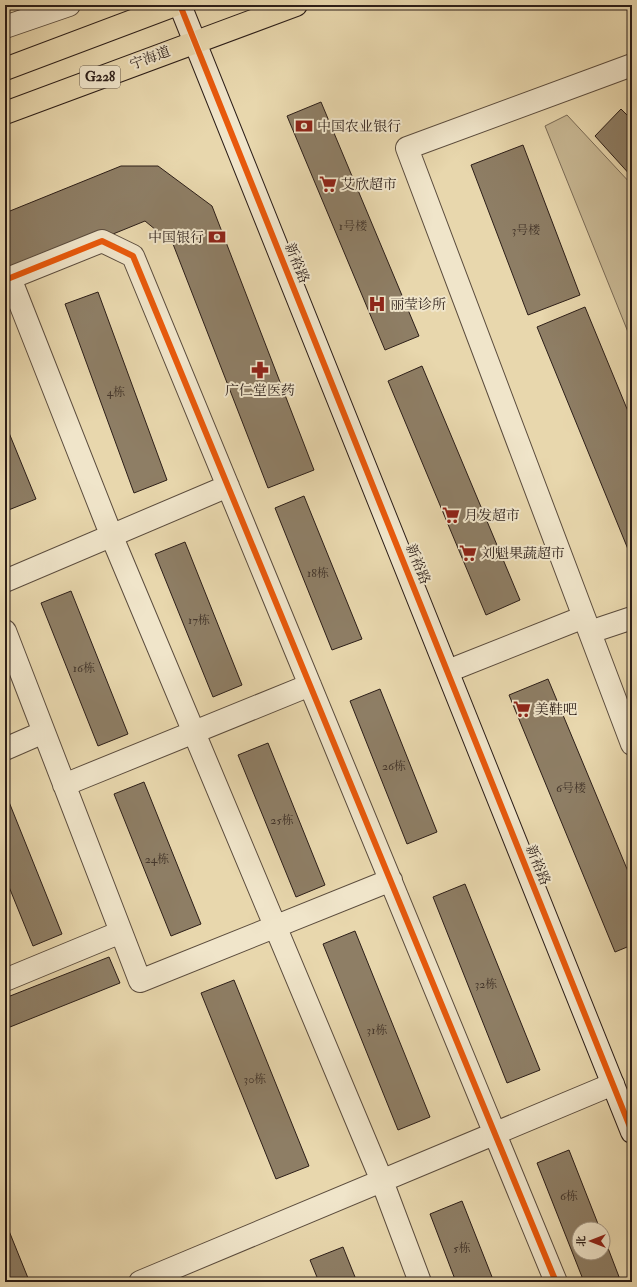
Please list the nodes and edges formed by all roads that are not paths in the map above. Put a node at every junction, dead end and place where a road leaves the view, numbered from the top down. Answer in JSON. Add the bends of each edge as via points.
{"nodes":[{"id":1,"x":69,"y":5,"type":"edge"},
{"id":2,"x":175,"y":5,"type":"edge"},
{"id":3,"x":180,"y":5,"type":"edge"},
{"id":4,"x":296,"y":5,"type":"edge"},
{"id":5,"x":5,"y":27,"type":"edge"},
{"id":6,"x":195,"y":41,"type":"junction"},
{"id":7,"x":632,"y":65,"type":"edge"},
{"id":8,"x":5,"y":68,"type":"edge"},
{"id":9,"x":5,"y":114,"type":"edge"},
{"id":10,"x":7,"y":279,"type":"edge"},
{"id":11,"x":228,"y":486,"type":"junction"},
{"id":12,"x":112,"y":537,"type":"junction"},
{"id":13,"x":5,"y":581,"type":"edge"},
{"id":14,"x":632,"y":618,"type":"edge"},
{"id":15,"x":587,"y":625,"type":"junction"},
{"id":16,"x":5,"y":631,"type":"edge"},
{"id":17,"x":448,"y":671,"type":"junction"},
{"id":18,"x":310,"y":685,"type":"junction"},
{"id":19,"x":44,"y":732,"type":"junction"},
{"id":20,"x":194,"y":732,"type":"junction"},
{"id":21,"x":632,"y":744,"type":"edge"},
{"id":22,"x":5,"y":749,"type":"edge"},
{"id":23,"x":64,"y":785,"type":"junction"},
{"id":24,"x":392,"y":880,"type":"junction"},
{"id":25,"x":276,"y":928,"type":"junction"},
{"id":26,"x":121,"y":932,"type":"junction"},
{"id":27,"x":5,"y":980,"type":"edge"},
{"id":28,"x":613,"y":1084,"type":"junction"},
{"id":29,"x":632,"y":1132,"type":"edge"},
{"id":30,"x":496,"y":1133,"type":"junction"},
{"id":31,"x":382,"y":1181,"type":"junction"},
{"id":32,"x":140,"y":1282,"type":"edge"},
{"id":33,"x":420,"y":1282,"type":"edge"},
{"id":34,"x":556,"y":1282,"type":"edge"}],
"edges":[{"from":1,"to":5,"type":"street"},
{"from":2,"to":8,"type":"main road"},
{"from":3,"to":6,"type":"street","name":"新裕路"},
{"from":4,"to":6,"type":"main road","name":"宁海道","number":"G228"},
{"from":6,"to":9,"type":"main road","name":"宁海道","number":"G228"},
{"from":6,"to":17,"type":"street","name":"新裕路"},
{"from":7,"to":15,"type":"street","via":[[407,148]]},
{"from":10,"to":11,"type":"street","via":[[102,241],[132,256]]},
{"from":10,"to":12,"type":"street"},
{"from":11,"to":12,"type":"street"},
{"from":11,"to":18,"type":"street"},
{"from":12,"to":13,"type":"street"},
{"from":12,"to":20,"type":"street"},
{"from":14,"to":15,"type":"street"},
{"from":15,"to":17,"type":"street"},
{"from":15,"to":21,"type":"street"},
{"from":16,"to":19,"type":"street"},
{"from":17,"to":28,"type":"street","name":"新裕路"},
{"from":18,"to":20,"type":"street"},
{"from":18,"to":24,"type":"street"},
{"from":19,"to":22,"type":"street"},
{"from":19,"to":23,"type":"street"},
{"from":20,"to":23,"type":"street"},
{"from":20,"to":25,"type":"street"},
{"from":23,"to":26,"type":"street"},
{"from":24,"to":25,"type":"street"},
{"from":24,"to":30,"type":"street"},
{"from":25,"to":26,"type":"street","via":[[140,981]]},
{"from":25,"to":31,"type":"street"},
{"from":26,"to":27,"type":"street"},
{"from":28,"to":29,"type":"street","name":"新裕路"},
{"from":28,"to":30,"type":"street"},
{"from":30,"to":31,"type":"street"},
{"from":30,"to":34,"type":"street"},
{"from":31,"to":32,"type":"street"},
{"from":31,"to":33,"type":"street"}]}
